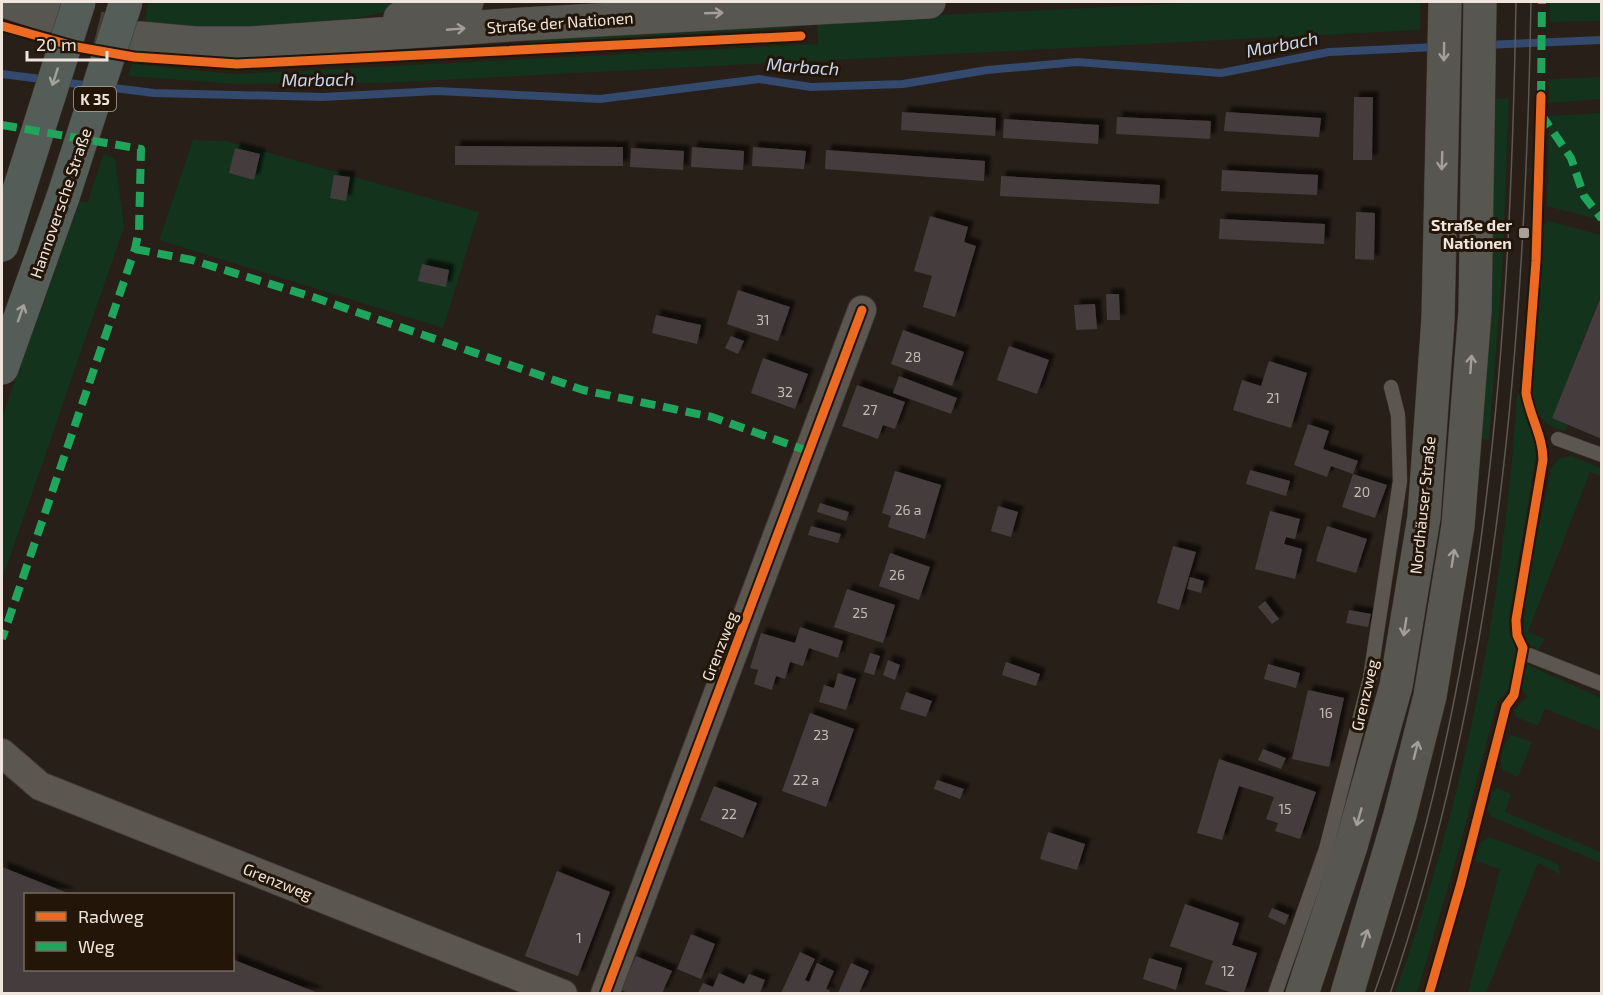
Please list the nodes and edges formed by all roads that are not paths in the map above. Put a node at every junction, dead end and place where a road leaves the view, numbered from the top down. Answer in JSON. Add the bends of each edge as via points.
{"nodes":[{"id":1,"x":7,"y":2,"type":"edge"},
{"id":2,"x":79,"y":2,"type":"edge"},
{"id":3,"x":126,"y":2,"type":"edge"},
{"id":4,"x":467,"y":2,"type":"edge"},
{"id":5,"x":929,"y":2,"type":"edge"},
{"id":6,"x":1445,"y":2,"type":"edge"},
{"id":7,"x":1480,"y":2,"type":"edge"},
{"id":8,"x":863,"y":3,"type":"edge"},
{"id":9,"x":50,"y":16,"type":"tunnel mouth"},
{"id":10,"x":335,"y":36,"type":"junction"},
{"id":11,"x":140,"y":38,"type":"tunnel mouth"},
{"id":12,"x":2,"y":245,"type":"edge"},
{"id":13,"x":862,"y":310,"type":"dead end"},
{"id":14,"x":2,"y":368,"type":"edge"},
{"id":15,"x":1390,"y":387,"type":"dead end"},
{"id":16,"x":1558,"y":439,"type":"dead end"},
{"id":17,"x":1602,"y":455,"type":"edge"},
{"id":18,"x":1529,"y":655,"type":"dead end"},
{"id":19,"x":1602,"y":684,"type":"edge"},
{"id":20,"x":2,"y":753,"type":"edge"},
{"id":21,"x":563,"y":993,"type":"edge"},
{"id":22,"x":605,"y":993,"type":"edge"},
{"id":23,"x":1275,"y":993,"type":"edge"},
{"id":24,"x":1302,"y":993,"type":"edge"},
{"id":25,"x":1347,"y":993,"type":"edge"}],
"edges":[{"from":1,"to":9,"type":"main road"},
{"from":2,"to":12,"type":"highway","number":"K 35","one_way":true,"bridge":true},
{"from":14,"to":3,"type":"highway","name":"Hannoversche Straße","number":"K 35","one_way":true,"bridge":true},
{"from":4,"to":10,"type":"main road","name":"Straße der Nationen"},
{"from":5,"to":8,"type":"main road","name":"Straße der Nationen"},
{"from":6,"to":24,"type":"main road","name":"Nordhäuser Straße","one_way":true,"via":[[1438,319],[1424,517],[1396,686],[1351,846]]},
{"from":25,"to":7,"type":"main road","one_way":true,"via":[[1376,903],[1427,706],[1458,526],[1475,311]]},
{"from":10,"to":8,"type":"main road","name":"Straße der Nationen","one_way":true},
{"from":10,"to":11,"type":"main road","name":"Straße der Nationen","via":[[251,43]]},
{"from":13,"to":22,"type":"street","name":"Grenzweg"},
{"from":15,"to":23,"type":"lane","name":"Grenzweg","via":[[1398,415],[1400,481],[1370,678],[1326,849]]},
{"from":16,"to":17,"type":"lane"},
{"from":18,"to":19,"type":"lane"},
{"from":20,"to":21,"type":"street","name":"Grenzweg","via":[[40,786]]}]}
